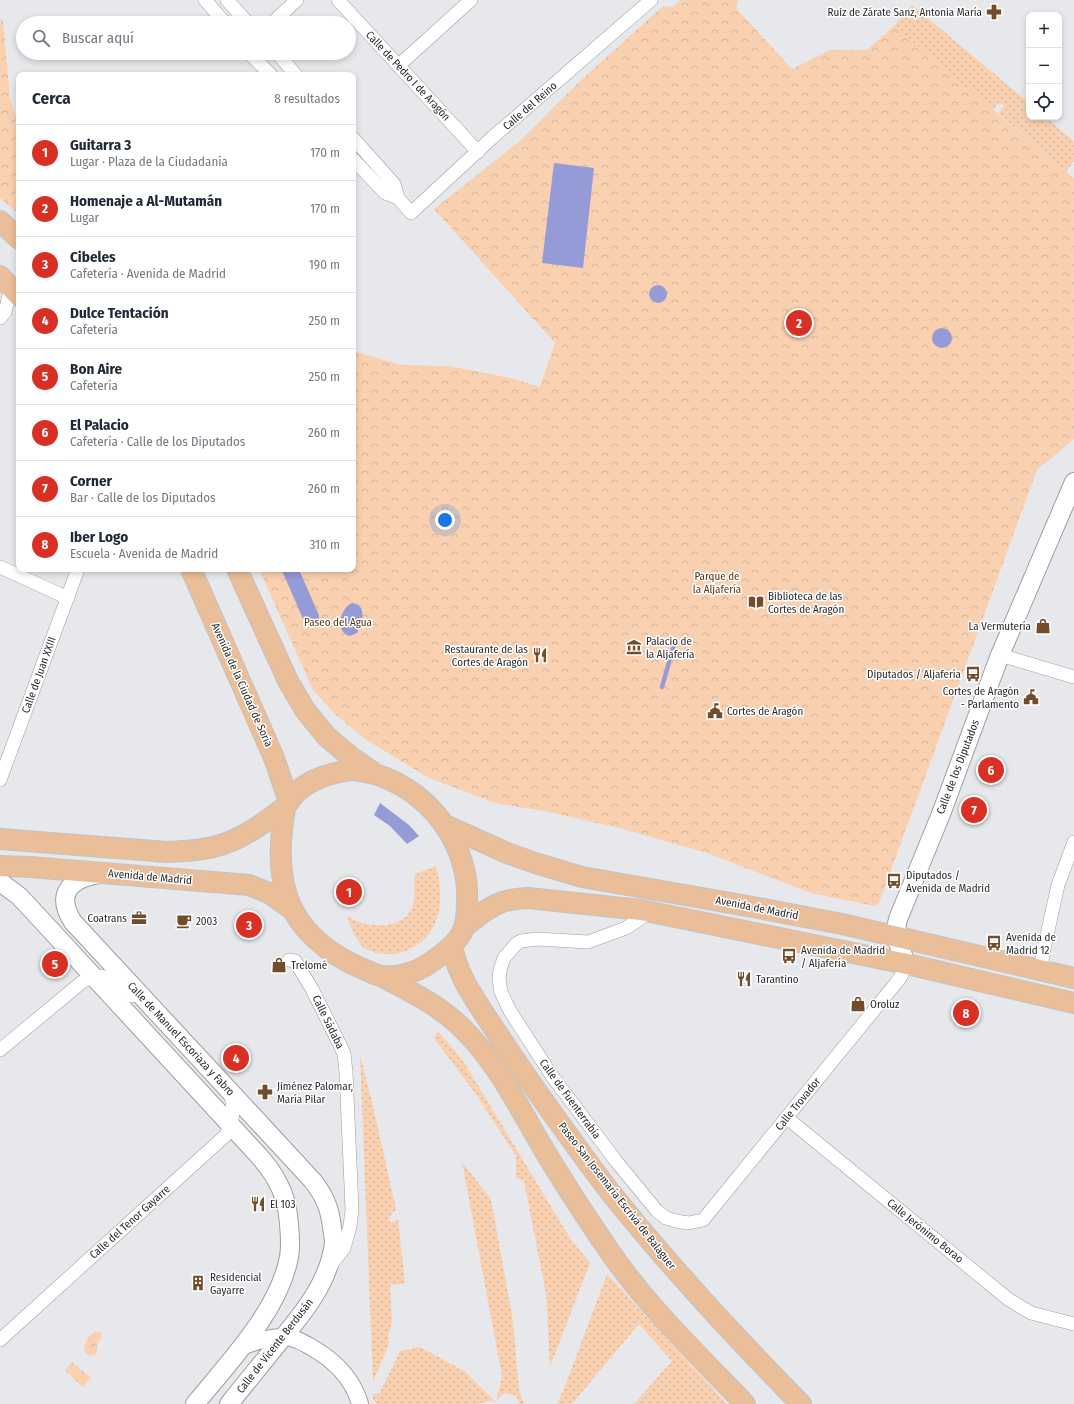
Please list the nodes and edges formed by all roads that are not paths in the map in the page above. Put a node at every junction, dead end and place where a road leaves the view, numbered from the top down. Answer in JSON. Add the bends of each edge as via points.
{"nodes":[{"id":1,"x":204,"y":0,"type":"edge"},
{"id":2,"x":228,"y":0,"type":"edge"},
{"id":3,"x":297,"y":0,"type":"edge"},
{"id":4,"x":338,"y":0,"type":"edge"},
{"id":5,"x":471,"y":0,"type":"edge"},
{"id":6,"x":651,"y":0,"type":"edge"},
{"id":7,"x":219,"y":16,"type":"edge"},
{"id":8,"x":242,"y":16,"type":"edge"},
{"id":9,"x":280,"y":16,"type":"edge"},
{"id":10,"x":353,"y":16,"type":"edge"},
{"id":11,"x":356,"y":20,"type":"edge"},
{"id":12,"x":256,"y":60,"type":"edge"},
{"id":13,"x":283,"y":60,"type":"edge"},
{"id":14,"x":398,"y":66,"type":"junction"},
{"id":15,"x":268,"y":72,"type":"edge"},
{"id":16,"x":293,"y":72,"type":"edge"},
{"id":17,"x":356,"y":141,"type":"edge"},
{"id":18,"x":478,"y":152,"type":"junction"},
{"id":19,"x":356,"y":162,"type":"edge"},
{"id":20,"x":398,"y":198,"type":"junction"},
{"id":21,"x":0,"y":221,"type":"edge"},
{"id":22,"x":16,"y":236,"type":"edge"},
{"id":23,"x":10,"y":286,"type":"edge"},
{"id":24,"x":0,"y":318,"type":"edge"},
{"id":25,"x":1074,"y":482,"type":"edge"},
{"id":26,"x":0,"y":567,"type":"edge"},
{"id":27,"x":77,"y":572,"type":"edge"},
{"id":28,"x":192,"y":572,"type":"edge"},
{"id":29,"x":238,"y":572,"type":"edge"},
{"id":30,"x":68,"y":598,"type":"junction"},
{"id":31,"x":1000,"y":655,"type":"junction"},
{"id":32,"x":1074,"y":677,"type":"edge"},
{"id":33,"x":376,"y":774,"type":"junction"},
{"id":34,"x":0,"y":780,"type":"edge"},
{"id":35,"x":287,"y":805,"type":"junction"},
{"id":36,"x":445,"y":825,"type":"junction"},
{"id":37,"x":0,"y":839,"type":"edge"},
{"id":38,"x":1074,"y":842,"type":"edge"},
{"id":39,"x":0,"y":866,"type":"edge"},
{"id":40,"x":103,"y":873,"type":"junction"},
{"id":41,"x":0,"y":882,"type":"edge"},
{"id":42,"x":292,"y":910,"type":"junction"},
{"id":43,"x":650,"y":912,"type":"junction"},
{"id":44,"x":464,"y":927,"type":"junction"},
{"id":45,"x":896,"y":937,"type":"junction"},
{"id":46,"x":452,"y":946,"type":"junction"},
{"id":47,"x":289,"y":960,"type":"dead end"},
{"id":48,"x":907,"y":964,"type":"junction"},
{"id":49,"x":1041,"y":971,"type":"junction"},
{"id":50,"x":92,"y":976,"type":"junction"},
{"id":51,"x":382,"y":976,"type":"junction"},
{"id":52,"x":1074,"y":978,"type":"edge"},
{"id":53,"x":1074,"y":1004,"type":"edge"},
{"id":54,"x":158,"y":1014,"type":"junction"},
{"id":55,"x":0,"y":1050,"type":"edge"},
{"id":56,"x":230,"y":1092,"type":"junction"},
{"id":57,"x":787,"y":1118,"type":"junction"},
{"id":58,"x":231,"y":1126,"type":"junction"},
{"id":59,"x":351,"y":1213,"type":"junction"},
{"id":60,"x":331,"y":1218,"type":"junction"},
{"id":61,"x":676,"y":1222,"type":"joint"},
{"id":62,"x":327,"y":1270,"type":"junction"},
{"id":63,"x":1074,"y":1324,"type":"edge"},
{"id":64,"x":283,"y":1337,"type":"junction"},
{"id":65,"x":0,"y":1340,"type":"edge"},
{"id":66,"x":241,"y":1347,"type":"junction"},
{"id":67,"x":194,"y":1404,"type":"edge"},
{"id":68,"x":229,"y":1404,"type":"edge"},
{"id":69,"x":360,"y":1404,"type":"edge"},
{"id":70,"x":745,"y":1404,"type":"edge"},
{"id":71,"x":801,"y":1404,"type":"edge"}],
"edges":[{"from":1,"to":7,"type":"street"},
{"from":2,"to":8,"type":"street"},
{"from":3,"to":9,"type":"street"},
{"from":4,"to":10,"type":"street","name":"Calle de Pedro I de Aragón"},
{"from":5,"to":14,"type":"street"},
{"from":6,"to":18,"type":"street","name":"Calle del Reino"},
{"from":11,"to":14,"type":"street","name":"Calle de Pedro I de Aragón"},
{"from":12,"to":15,"type":"street"},
{"from":13,"to":16,"type":"street"},
{"from":14,"to":18,"type":"street","name":"Calle de Pedro I de Aragón"},
{"from":17,"to":20,"type":"street","via":[[394,184]]},
{"from":18,"to":20,"type":"street","name":"Calle del Reino","via":[[411,213]]},
{"from":19,"to":20,"type":"street","via":[[385,193]]},
{"from":21,"to":22,"type":"main road"},
{"from":23,"to":24,"type":"street","via":[[5,312]]},
{"from":25,"to":31,"type":"main road","name":"Calle de los Diputados"},
{"from":26,"to":30,"type":"street"},
{"from":27,"to":30,"type":"street","name":"Calle de Juan XXIII"},
{"from":28,"to":35,"type":"main road","name":"Avenida de la Ciudad de Soria","via":[[274,758]]},
{"from":29,"to":33,"type":"main road","via":[[288,681],[305,710],[327,737]]},
{"from":30,"to":34,"type":"street","name":"Calle de Juan XXIII"},
{"from":31,"to":32,"type":"street"},
{"from":31,"to":45,"type":"main road","name":"Calle de los Diputados","via":[[941,814],[898,919]]},
{"from":33,"to":35,"type":"main road","via":[[351,770],[332,773],[304,786]]},
{"from":33,"to":36,"type":"main road","via":[[404,786],[429,806]]},
{"from":35,"to":37,"type":"main road","via":[[253,829],[230,841],[214,847],[188,851],[167,852]]},
{"from":35,"to":42,"type":"main road","via":[[280,858]]},
{"from":36,"to":44,"type":"main road","via":[[464,868],[468,893]]},
{"from":36,"to":45,"type":"main road","name":"Avenida de Madrid","via":[[507,853],[582,877],[842,924]]},
{"from":38,"to":49,"type":"street","via":[[1058,886]]},
{"from":39,"to":40,"type":"main road","name":"Avenida de Madrid"},
{"from":40,"to":42,"type":"main road","name":"Avenida de Madrid","via":[[249,886],[269,893]]},
{"from":40,"to":54,"type":"main road","name":"Calle de Manuel Escoriaza y Fabro","via":[[80,878],[70,887],[66,892],[67,912],[73,922]]},
{"from":41,"to":50,"type":"main road","name":"Calle de Manuel Escoriaza y Fabro","via":[[19,896]]},
{"from":42,"to":51,"type":"main road","via":[[321,944],[360,968]]},
{"from":43,"to":44,"type":"main road","via":[[528,898],[515,899],[492,906]]},
{"from":43,"to":48,"type":"main road"},
{"from":43,"to":61,"type":"street","name":"Calle de Fuenterrabía","via":[[626,928],[588,942],[537,939],[521,941],[504,958],[499,979],[501,992],[510,1011],[557,1082],[640,1192],[657,1211]]},
{"from":44,"to":46,"type":"main road"},
{"from":45,"to":48,"type":"main road","name":"Calle de los Diputados"},
{"from":45,"to":49,"type":"main road","name":"Avenida de Madrid"},
{"from":46,"to":51,"type":"main road","via":[[426,966],[411,973]]},
{"from":46,"to":71,"type":"main road","name":"Paseo San Josemaría Escrivá de Balaguer","via":[[461,977],[556,1120],[607,1187],[676,1271]]},
{"from":47,"to":59,"type":"street","name":"Calle Sádaba","via":[[295,961],[344,1054],[348,1096]]},
{"from":48,"to":53,"type":"main road"},
{"from":48,"to":57,"type":"street","name":"Calle Trovador","via":[[900,978]]},
{"from":49,"to":52,"type":"main road","name":"Avenida de Madrid"},
{"from":50,"to":54,"type":"street","via":[[103,976],[115,981]]},
{"from":50,"to":55,"type":"street"},
{"from":50,"to":58,"type":"main road","name":"Calle de Manuel Escoriaza y Fabro"},
{"from":51,"to":70,"type":"main road","via":[[432,1004],[476,1042],[503,1080],[544,1150],[623,1270],[693,1350]]},
{"from":54,"to":56,"type":"main road","name":"Calle de Manuel Escoriaza y Fabro"},
{"from":56,"to":58,"type":"street","name":"Calle del Tenor Gayarre","via":[[234,1104]]},
{"from":56,"to":60,"type":"main road","name":"Calle de Manuel Escoriaza y Fabro","via":[[313,1181],[323,1195]]},
{"from":57,"to":61,"type":"street","name":"Calle Trovador","via":[[703,1220]]},
{"from":57,"to":63,"type":"street","name":"Calle Jerónimo Borao","via":[[1008,1299],[1031,1313]]},
{"from":58,"to":65,"type":"street","name":"Calle del Tenor Gayarre","via":[[226,1135]]},
{"from":58,"to":66,"type":"main road","name":"Calle de Manuel Escoriaza y Fabro","via":[[259,1156],[279,1183],[288,1217],[290,1237],[289,1257],[283,1280],[273,1300]]},
{"from":59,"to":60,"type":"street","via":[[345,1217]]},
{"from":59,"to":62,"type":"street","name":"Calle Sádaba","via":[[344,1248]]},
{"from":60,"to":62,"type":"main road","name":"Calle de Vicente Berdusán","via":[[334,1242]]},
{"from":62,"to":64,"type":"main road","name":"Calle de Vicente Berdusán","via":[[311,1300]]},
{"from":64,"to":66,"type":"street"},
{"from":64,"to":68,"type":"main road","name":"Calle de Vicente Berdusán"},
{"from":64,"to":69,"type":"street","via":[[302,1342],[336,1364],[351,1384]]},
{"from":66,"to":67,"type":"main road"}]}
